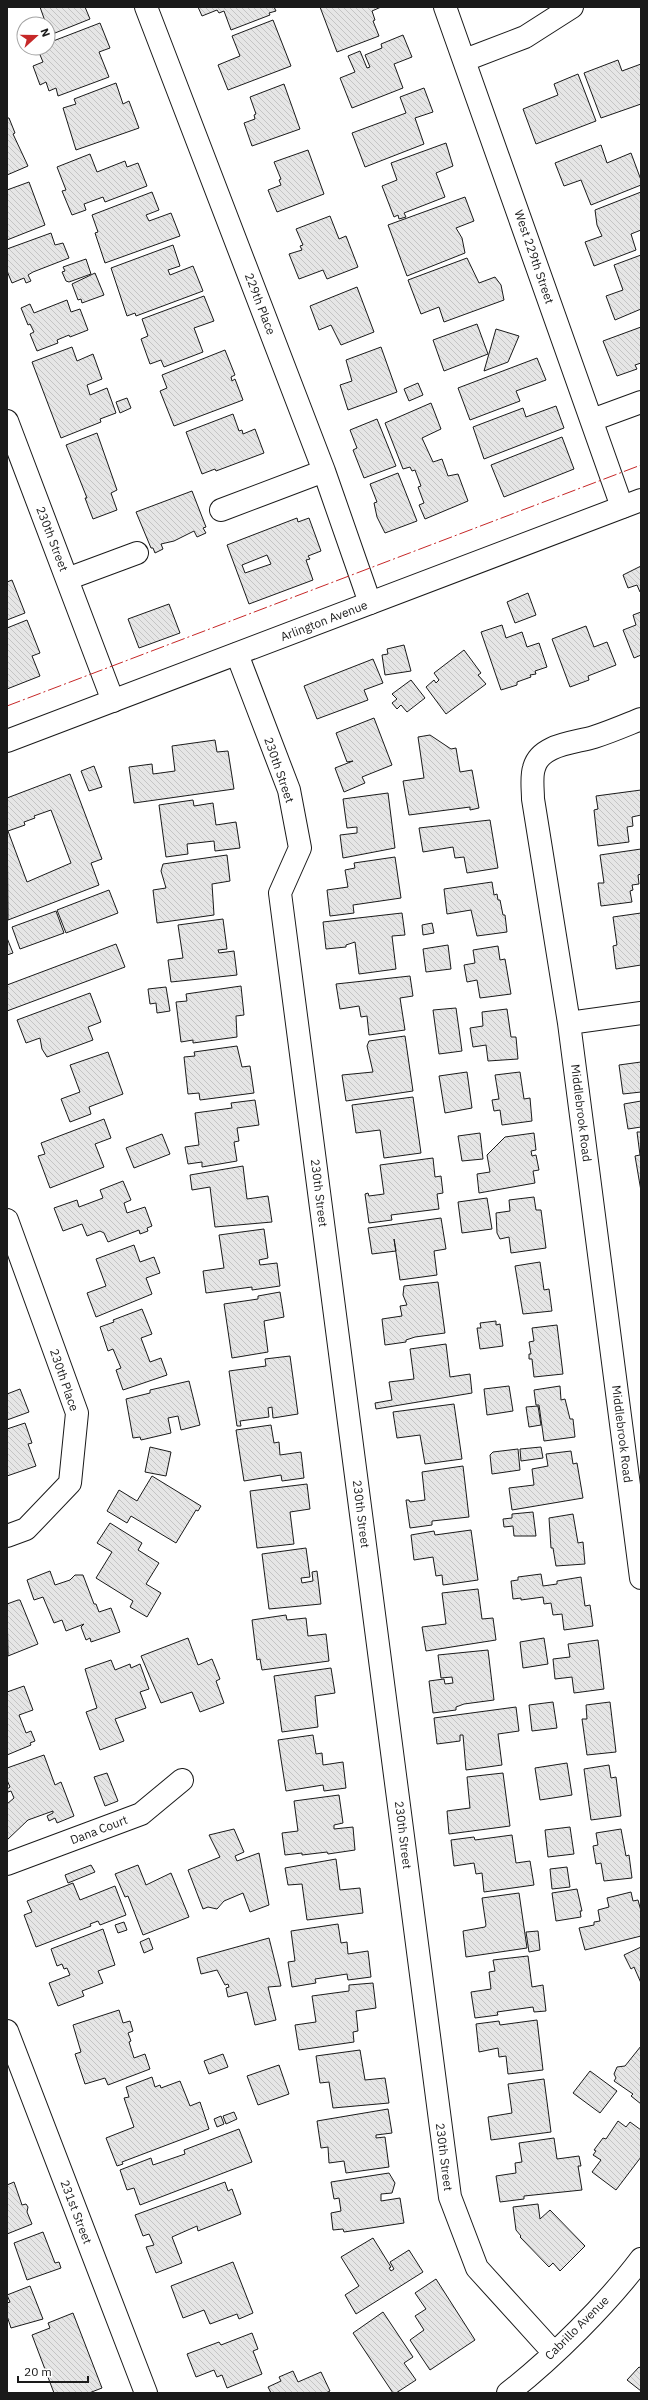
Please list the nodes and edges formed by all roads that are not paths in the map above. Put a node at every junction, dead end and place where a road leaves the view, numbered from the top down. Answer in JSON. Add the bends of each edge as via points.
{"nodes":[{"id":1,"x":146,"y":7,"type":"edge"},
{"id":2,"x":445,"y":7,"type":"edge"},
{"id":3,"x":572,"y":7,"type":"edge"},
{"id":4,"x":465,"y":60,"type":"junction"},
{"id":5,"x":641,"y":402,"type":"edge"},
{"id":6,"x":592,"y":420,"type":"junction"},
{"id":7,"x":7,"y":421,"type":"edge"},
{"id":8,"x":324,"y":471,"type":"junction"},
{"id":9,"x":632,"y":503,"type":"edge"},
{"id":10,"x":221,"y":510,"type":"dead end"},
{"id":11,"x":137,"y":553,"type":"dead end"},
{"id":12,"x":67,"y":579,"type":"junction"},
{"id":13,"x":370,"y":603,"type":"junction"},
{"id":14,"x":237,"y":654,"type":"junction"},
{"id":15,"x":113,"y":701,"type":"junction"},
{"id":16,"x":641,"y":719,"type":"edge"},
{"id":17,"x":7,"y":742,"type":"edge"},
{"id":18,"x":641,"y":1013,"type":"edge"},
{"id":19,"x":569,"y":1023,"type":"junction"},
{"id":20,"x":7,"y":1220,"type":"edge"},
{"id":21,"x":16,"y":1532,"type":"edge"},
{"id":22,"x":641,"y":1578,"type":"edge"},
{"id":23,"x":182,"y":1780,"type":"dead end"},
{"id":24,"x":7,"y":1864,"type":"edge"},
{"id":25,"x":7,"y":2031,"type":"edge"},
{"id":26,"x":641,"y":2259,"type":"edge"},
{"id":27,"x":554,"y":2354,"type":"junction"},
{"id":28,"x":146,"y":2393,"type":"edge"},
{"id":29,"x":508,"y":2393,"type":"edge"}],
"edges":[{"from":1,"to":8,"type":"street","name":"229th Place"},
{"from":2,"to":4,"type":"street","name":"West 229th Street"},
{"from":3,"to":4,"type":"street","via":[[525,37]]},
{"from":4,"to":6,"type":"street","name":"West 229th Street"},
{"from":5,"to":6,"type":"street"},
{"from":6,"to":9,"type":"street","name":"West 229th Street"},
{"from":7,"to":12,"type":"street","name":"230th Street"},
{"from":8,"to":10,"type":"street"},
{"from":8,"to":13,"type":"street","name":"229th Place"},
{"from":9,"to":13,"type":"street","name":"Arlington Avenue"},
{"from":11,"to":12,"type":"street"},
{"from":12,"to":15,"type":"street","name":"230th Street"},
{"from":13,"to":14,"type":"street","name":"Arlington Avenue"},
{"from":14,"to":15,"type":"street","name":"Arlington Avenue"},
{"from":14,"to":27,"type":"street","name":"230th Street","via":[[289,790],[300,848],[280,893],[450,2198],[477,2268]]},
{"from":15,"to":17,"type":"street","name":"Arlington Avenue"},
{"from":16,"to":19,"type":"street","name":"Middlebrook Road","via":[[550,750],[539,758],[534,768],[533,799]]},
{"from":18,"to":19,"type":"street"},
{"from":19,"to":22,"type":"street","name":"Middlebrook Road"},
{"from":20,"to":21,"type":"street","name":"230th Place","via":[[77,1413],[70,1483]]},
{"from":23,"to":24,"type":"street","name":"Dana Court","via":[[141,1814]]},
{"from":25,"to":28,"type":"street","name":"231st Street"},
{"from":26,"to":27,"type":"street","name":"Cabrillo Avenue"},
{"from":27,"to":29,"type":"street","name":"Cabrillo Avenue"}]}
